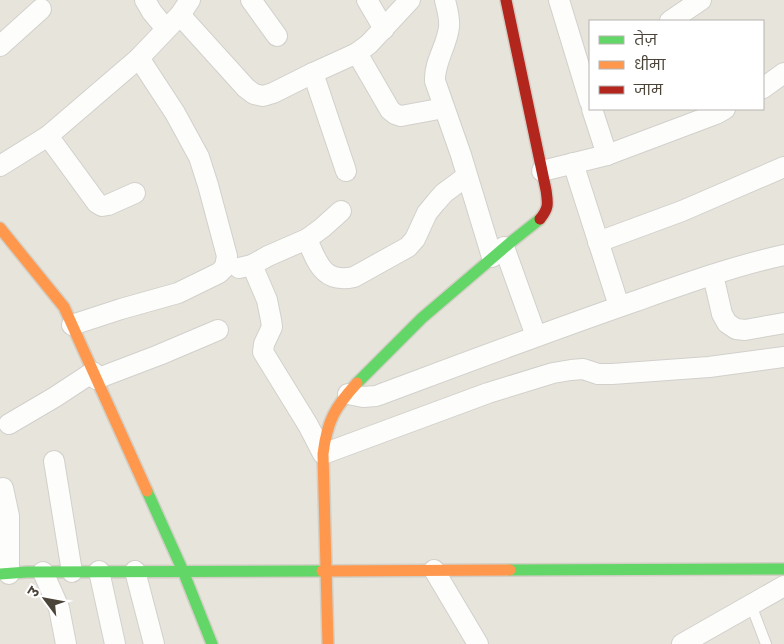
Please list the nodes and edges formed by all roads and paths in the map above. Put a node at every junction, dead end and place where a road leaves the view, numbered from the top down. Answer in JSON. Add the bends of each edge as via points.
{"nodes":[{"id":1,"x":145,"y":0,"type":"edge"},
{"id":2,"x":251,"y":0,"type":"edge"},
{"id":3,"x":367,"y":0,"type":"edge"},
{"id":4,"x":410,"y":0,"type":"edge"},
{"id":5,"x":445,"y":0,"type":"edge"},
{"id":6,"x":506,"y":0,"type":"edge"},
{"id":7,"x":559,"y":0,"type":"edge"},
{"id":8,"x":701,"y":0,"type":"edge"},
{"id":9,"x":42,"y":9,"type":"dead end"},
{"id":10,"x":674,"y":12,"type":"edge"},
{"id":11,"x":179,"y":15,"type":"edge"},
{"id":12,"x":384,"y":29,"type":"junction"},
{"id":13,"x":277,"y":36,"type":"dead end"},
{"id":14,"x":0,"y":46,"type":"edge"},
{"id":15,"x":357,"y":53,"type":"junction"},
{"id":16,"x":139,"y":58,"type":"junction"},
{"id":17,"x":584,"y":60,"type":"edge"},
{"id":18,"x":312,"y":72,"type":"junction"},
{"id":19,"x":784,"y":73,"type":"edge"},
{"id":20,"x":764,"y":87,"type":"edge"},
{"id":21,"x":589,"y":95,"type":"edge"},
{"id":22,"x":444,"y":108,"type":"junction"},
{"id":23,"x":592,"y":110,"type":"edge"},
{"id":24,"x":720,"y":110,"type":"edge"},
{"id":25,"x":705,"y":113,"type":"edge"},
{"id":26,"x":48,"y":136,"type":"junction"},
{"id":27,"x":607,"y":155,"type":"junction"},
{"id":28,"x":573,"y":163,"type":"junction"},
{"id":29,"x":0,"y":166,"type":"edge"},
{"id":30,"x":784,"y":166,"type":"edge"},
{"id":31,"x":346,"y":171,"type":"dead end"},
{"id":32,"x":542,"y":171,"type":"junction"},
{"id":33,"x":467,"y":176,"type":"junction"},
{"id":34,"x":135,"y":193,"type":"dead end"},
{"id":35,"x":341,"y":212,"type":"dead end"},
{"id":36,"x":0,"y":228,"type":"edge"},
{"id":37,"x":307,"y":239,"type":"junction"},
{"id":38,"x":598,"y":242,"type":"junction"},
{"id":39,"x":498,"y":252,"type":"junction"},
{"id":40,"x":784,"y":255,"type":"edge"},
{"id":41,"x":252,"y":265,"type":"junction"},
{"id":42,"x":225,"y":267,"type":"junction"},
{"id":43,"x":713,"y":275,"type":"junction"},
{"id":44,"x":619,"y":306,"type":"junction"},
{"id":45,"x":784,"y":323,"type":"edge"},
{"id":46,"x":72,"y":326,"type":"junction"},
{"id":47,"x":218,"y":330,"type":"dead end"},
{"id":48,"x":536,"y":336,"type":"junction"},
{"id":49,"x":784,"y":358,"type":"edge"},
{"id":50,"x":95,"y":375,"type":"junction"},
{"id":51,"x":348,"y":394,"type":"junction"},
{"id":52,"x":9,"y":424,"type":"dead end"},
{"id":53,"x":323,"y":454,"type":"junction"},
{"id":54,"x":54,"y":461,"type":"dead end"},
{"id":55,"x":3,"y":488,"type":"dead end"},
{"id":56,"x":784,"y":569,"type":"edge"},
{"id":57,"x":326,"y":570,"type":"junction"},
{"id":58,"x":434,"y":570,"type":"junction"},
{"id":59,"x":135,"y":571,"type":"junction"},
{"id":60,"x":183,"y":571,"type":"junction"},
{"id":61,"x":72,"y":572,"type":"junction"},
{"id":62,"x":99,"y":572,"type":"junction"},
{"id":63,"x":16,"y":575,"type":"edge"},
{"id":64,"x":784,"y":586,"type":"edge"},
{"id":65,"x":751,"y":605,"type":"junction"},
{"id":66,"x":66,"y":644,"type":"edge"},
{"id":67,"x":115,"y":644,"type":"edge"},
{"id":68,"x":154,"y":644,"type":"edge"},
{"id":69,"x":212,"y":644,"type":"edge"},
{"id":70,"x":328,"y":644,"type":"edge"},
{"id":71,"x":478,"y":644,"type":"edge"},
{"id":72,"x":682,"y":644,"type":"edge"},
{"id":73,"x":766,"y":644,"type":"edge"}],
"edges":[{"from":1,"to":11,"type":"street","via":[[152,12]]},
{"from":2,"to":13,"type":"street"},
{"from":3,"to":12,"type":"street"},
{"from":4,"to":12,"type":"street"},
{"from":5,"to":22,"type":"street","via":[[449,29],[434,71],[434,81]]},
{"from":6,"to":32,"type":"street"},
{"from":7,"to":17,"type":"street"},
{"from":8,"to":10,"type":"street"},
{"from":9,"to":14,"type":"street"},
{"from":11,"to":16,"type":"street"},
{"from":11,"to":18,"type":"street","via":[[254,94],[273,93]]},
{"from":12,"to":15,"type":"street"},
{"from":15,"to":18,"type":"street"},
{"from":15,"to":22,"type":"street","via":[[395,114],[402,116]]},
{"from":16,"to":26,"type":"street"},
{"from":16,"to":42,"type":"street","via":[[199,157],[227,256]]},
{"from":17,"to":21,"type":"street"},
{"from":18,"to":31,"type":"street"},
{"from":19,"to":20,"type":"street"},
{"from":22,"to":33,"type":"street"},
{"from":23,"to":27,"type":"street"},
{"from":24,"to":25,"type":"street"},
{"from":25,"to":27,"type":"street"},
{"from":26,"to":29,"type":"street"},
{"from":26,"to":34,"type":"street","via":[[96,203],[108,205]]},
{"from":27,"to":28,"type":"street"},
{"from":28,"to":32,"type":"street"},
{"from":28,"to":38,"type":"street"},
{"from":30,"to":38,"type":"street","via":[[682,211]]},
{"from":32,"to":39,"type":"street","via":[[548,206],[545,213]]},
{"from":33,"to":37,"type":"street","via":[[436,202],[408,247],[354,276],[337,278],[322,270]]},
{"from":33,"to":39,"type":"street"},
{"from":35,"to":37,"type":"street"},
{"from":36,"to":46,"type":"street","via":[[64,307]]},
{"from":37,"to":41,"type":"street"},
{"from":38,"to":44,"type":"street"},
{"from":39,"to":48,"type":"street"},
{"from":39,"to":51,"type":"street","via":[[422,318]]},
{"from":40,"to":43,"type":"street"},
{"from":41,"to":42,"type":"street"},
{"from":41,"to":53,"type":"street","via":[[267,300],[272,327],[263,352]]},
{"from":42,"to":46,"type":"street","via":[[178,293]]},
{"from":43,"to":44,"type":"street"},
{"from":43,"to":45,"type":"street","via":[[727,323],[745,330]]},
{"from":44,"to":48,"type":"street"},
{"from":46,"to":50,"type":"street"},
{"from":47,"to":50,"type":"street","via":[[159,356]]},
{"from":48,"to":51,"type":"street","via":[[376,396]]},
{"from":49,"to":53,"type":"street","via":[[622,374],[598,374],[582,369],[553,373]]},
{"from":50,"to":52,"type":"street"},
{"from":50,"to":60,"type":"street"},
{"from":51,"to":53,"type":"street","via":[[330,420]]},
{"from":53,"to":57,"type":"street"},
{"from":54,"to":61,"type":"street"},
{"from":55,"to":63,"type":"street"},
{"from":56,"to":58,"type":"street"},
{"from":57,"to":58,"type":"street"},
{"from":57,"to":60,"type":"street"},
{"from":57,"to":70,"type":"street"},
{"from":58,"to":71,"type":"street"},
{"from":59,"to":60,"type":"street"},
{"from":59,"to":62,"type":"street"},
{"from":59,"to":68,"type":"street"},
{"from":60,"to":69,"type":"street"},
{"from":61,"to":62,"type":"street"},
{"from":61,"to":63,"type":"street"},
{"from":62,"to":67,"type":"street"},
{"from":63,"to":66,"type":"street","via":[[59,608]]},
{"from":64,"to":65,"type":"street"},
{"from":65,"to":72,"type":"street"},
{"from":65,"to":73,"type":"lane"}]}
